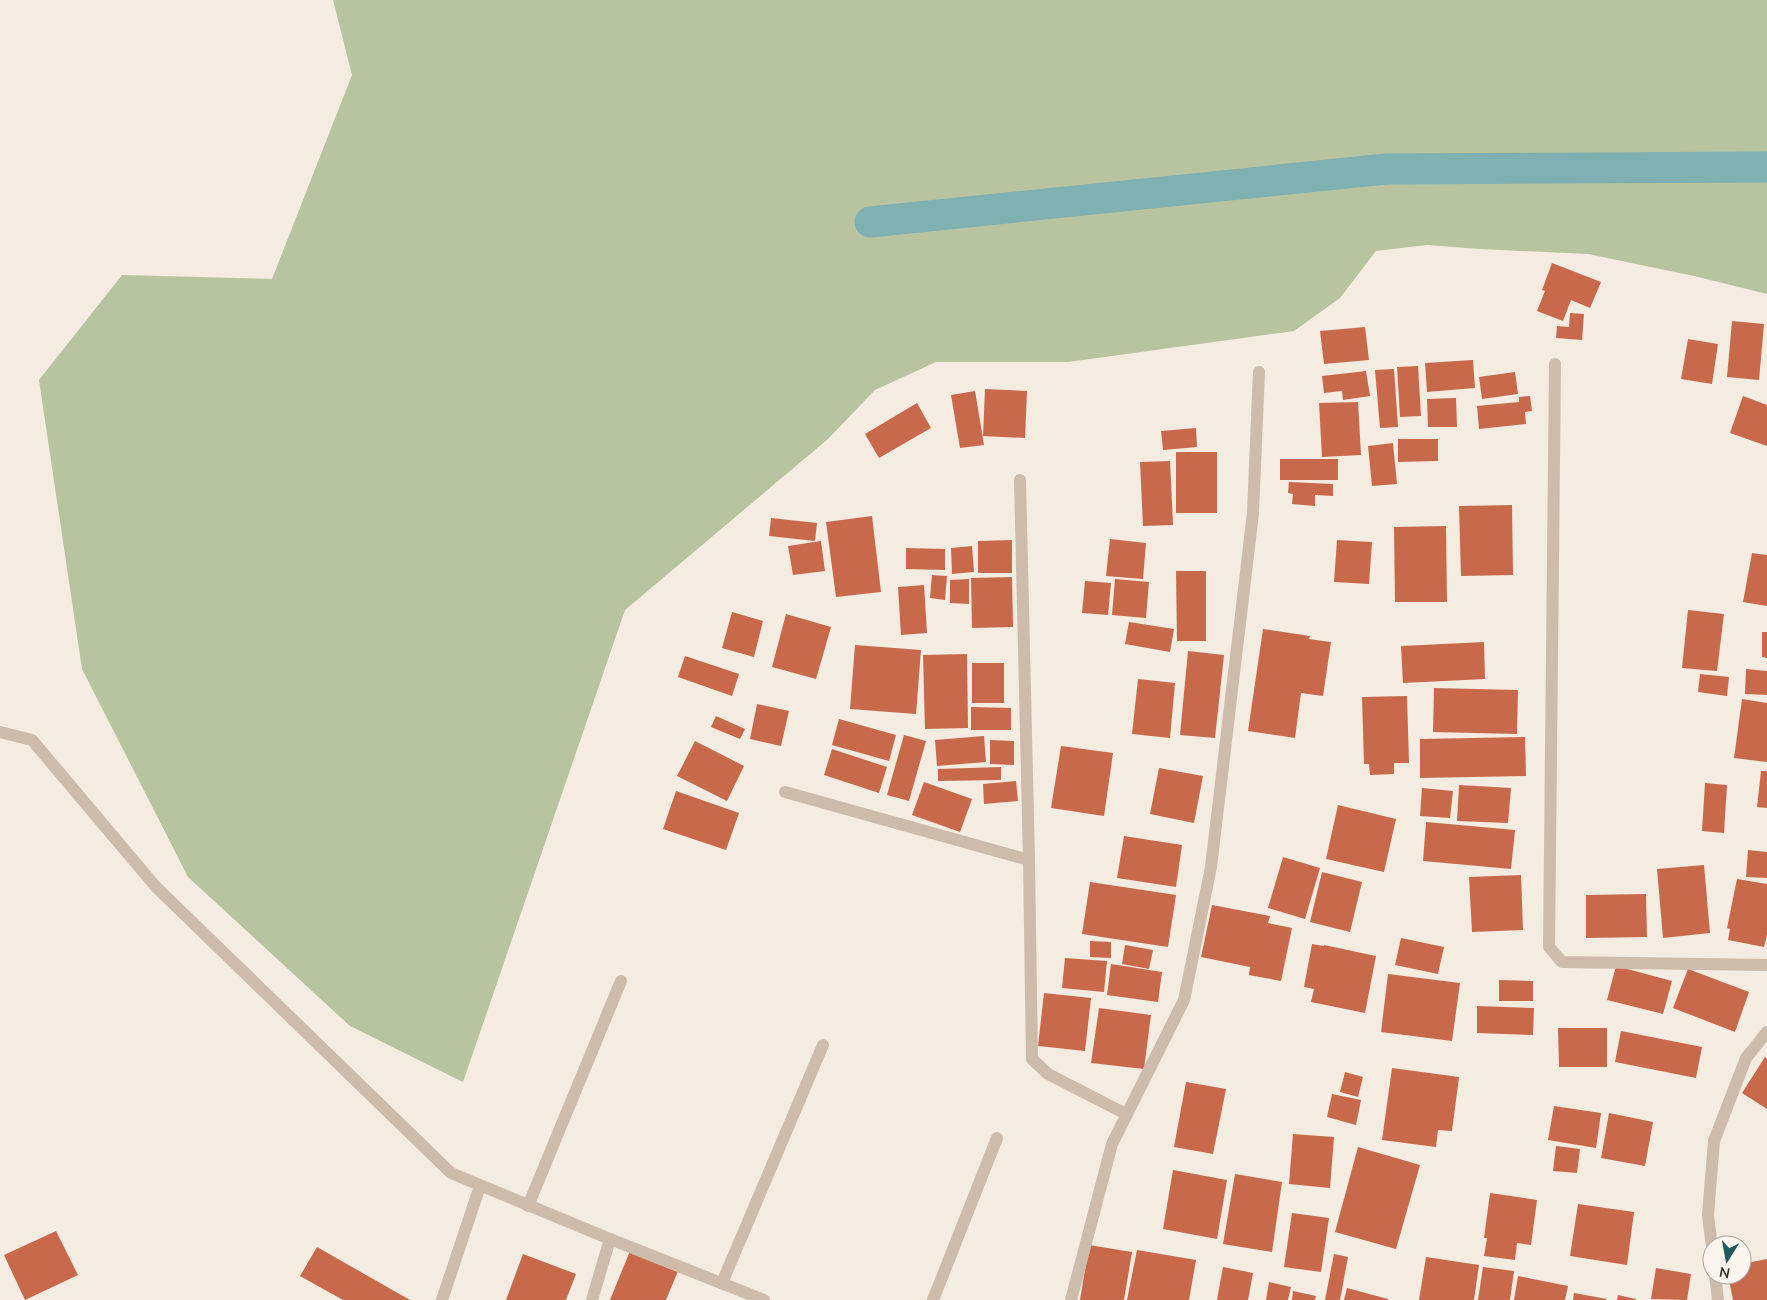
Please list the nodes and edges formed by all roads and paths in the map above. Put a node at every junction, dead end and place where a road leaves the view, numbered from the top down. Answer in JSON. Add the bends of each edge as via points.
{"nodes":[{"id":1,"x":1555,"y":364,"type":"dead end"},
{"id":2,"x":1259,"y":372,"type":"dead end"},
{"id":3,"x":1020,"y":480,"type":"dead end"},
{"id":4,"x":0,"y":732,"type":"edge"},
{"id":5,"x":785,"y":792,"type":"dead end"},
{"id":6,"x":1029,"y":860,"type":"junction"},
{"id":7,"x":1767,"y":965,"type":"edge"},
{"id":8,"x":621,"y":981,"type":"dead end"},
{"id":9,"x":1767,"y":1032,"type":"edge"},
{"id":10,"x":823,"y":1045,"type":"dead end"},
{"id":11,"x":1126,"y":1114,"type":"junction"},
{"id":12,"x":997,"y":1138,"type":"dead end"},
{"id":13,"x":480,"y":1186,"type":"junction"},
{"id":14,"x":528,"y":1206,"type":"junction"},
{"id":15,"x":1710,"y":1235,"type":"edge"},
{"id":16,"x":610,"y":1239,"type":"junction"},
{"id":17,"x":722,"y":1283,"type":"junction"},
{"id":18,"x":1716,"y":1285,"type":"edge"},
{"id":19,"x":442,"y":1300,"type":"edge"},
{"id":20,"x":592,"y":1300,"type":"edge"},
{"id":21,"x":764,"y":1300,"type":"edge"},
{"id":22,"x":934,"y":1300,"type":"edge"},
{"id":23,"x":1071,"y":1300,"type":"edge"},
{"id":24,"x":1718,"y":1300,"type":"edge"}],
"edges":[{"from":1,"to":7,"type":"street","via":[[1549,947],[1562,962]]},
{"from":2,"to":11,"type":"street","via":[[1253,513],[1210,867],[1184,1000]]},
{"from":3,"to":6,"type":"street"},
{"from":4,"to":13,"type":"street","via":[[32,740],[156,887],[451,1173]]},
{"from":5,"to":6,"type":"street"},
{"from":6,"to":11,"type":"street","via":[[1032,1059],[1048,1074]]},
{"from":8,"to":14,"type":"street"},
{"from":9,"to":15,"type":"street","via":[[1746,1058],[1714,1141],[1708,1215]]},
{"from":10,"to":17,"type":"street"},
{"from":11,"to":23,"type":"street","via":[[1112,1144]]},
{"from":12,"to":22,"type":"street"},
{"from":13,"to":14,"type":"street"},
{"from":13,"to":19,"type":"street"},
{"from":14,"to":16,"type":"street"},
{"from":16,"to":17,"type":"street"},
{"from":16,"to":20,"type":"street"},
{"from":17,"to":21,"type":"street"},
{"from":18,"to":24,"type":"street"}]}
